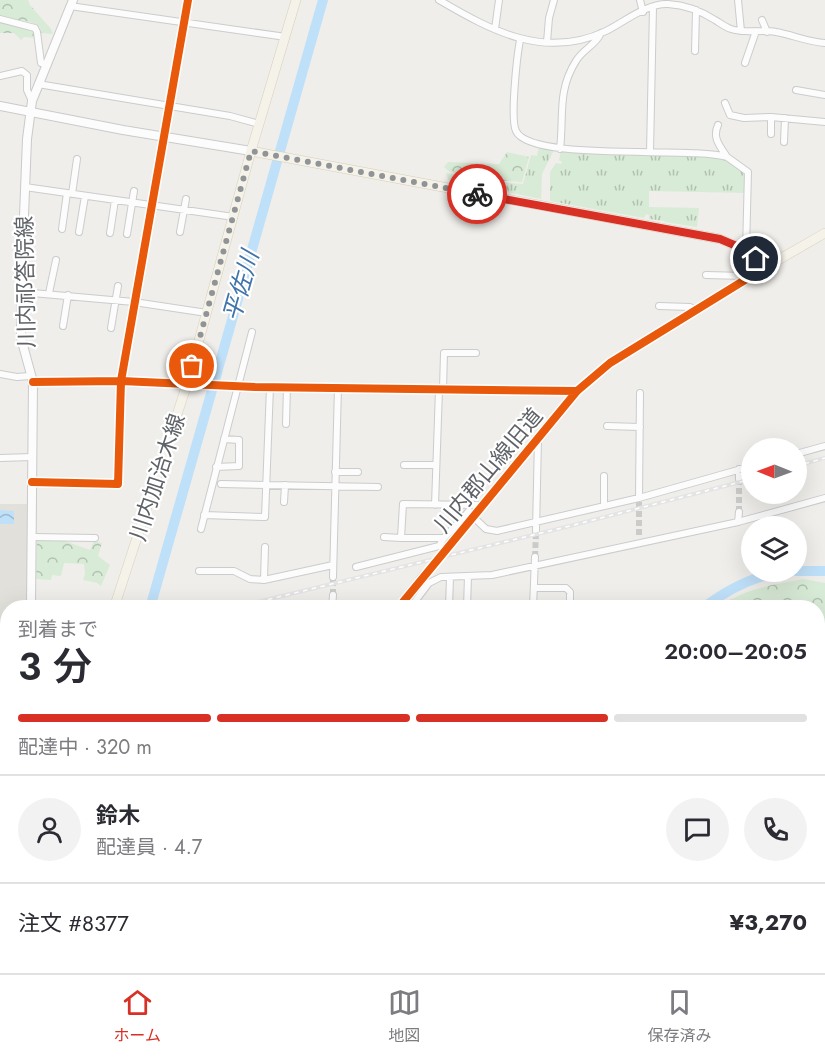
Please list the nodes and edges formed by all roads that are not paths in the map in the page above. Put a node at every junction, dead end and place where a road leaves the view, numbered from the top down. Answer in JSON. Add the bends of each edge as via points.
{"nodes":[{"id":1,"x":188,"y":0,"type":"edge"},
{"id":2,"x":296,"y":0,"type":"edge"},
{"id":3,"x":440,"y":0,"type":"edge"},
{"id":4,"x":499,"y":0,"type":"edge"},
{"id":5,"x":640,"y":0,"type":"edge"},
{"id":6,"x":738,"y":0,"type":"edge"},
{"id":7,"x":551,"y":1,"type":"edge"},
{"id":8,"x":71,"y":3,"type":"edge"},
{"id":9,"x":653,"y":7,"type":"junction"},
{"id":10,"x":696,"y":10,"type":"junction"},
{"id":11,"x":643,"y":12,"type":"junction"},
{"id":12,"x":0,"y":19,"type":"edge"},
{"id":13,"x":762,"y":21,"type":"dead end"},
{"id":14,"x":184,"y":22,"type":"junction"},
{"id":15,"x":495,"y":29,"type":"junction"},
{"id":16,"x":741,"y":31,"type":"junction"},
{"id":17,"x":756,"y":31,"type":"junction"},
{"id":18,"x":767,"y":32,"type":"junction"},
{"id":19,"x":601,"y":33,"type":"junction"},
{"id":20,"x":286,"y":37,"type":"junction"},
{"id":21,"x":520,"y":40,"type":"junction"},
{"id":22,"x":547,"y":42,"type":"junction"},
{"id":23,"x":825,"y":43,"type":"edge"},
{"id":24,"x":695,"y":51,"type":"dead end"},
{"id":25,"x":745,"y":63,"type":"dead end"},
{"id":26,"x":46,"y":65,"type":"junction"},
{"id":27,"x":1,"y":74,"type":"edge"},
{"id":28,"x":38,"y":84,"type":"junction"},
{"id":29,"x":796,"y":90,"type":"dead end"},
{"id":30,"x":825,"y":94,"type":"edge"},
{"id":31,"x":32,"y":101,"type":"junction"},
{"id":32,"x":725,"y":103,"type":"dead end"},
{"id":33,"x":0,"y":106,"type":"edge"},
{"id":34,"x":169,"y":106,"type":"junction"},
{"id":35,"x":30,"y":113,"type":"junction"},
{"id":36,"x":771,"y":117,"type":"junction"},
{"id":37,"x":785,"y":118,"type":"junction"},
{"id":38,"x":825,"y":122,"type":"edge"},
{"id":39,"x":259,"y":124,"type":"junction"},
{"id":40,"x":718,"y":125,"type":"dead end"},
{"id":41,"x":771,"y":134,"type":"dead end"},
{"id":42,"x":164,"y":136,"type":"junction"},
{"id":43,"x":784,"y":142,"type":"dead end"},
{"id":44,"x":560,"y":149,"type":"junction"},
{"id":45,"x":256,"y":152,"type":"junction"},
{"id":46,"x":650,"y":152,"type":"junction"},
{"id":47,"x":727,"y":157,"type":"junction"},
{"id":48,"x":77,"y":159,"type":"dead end"},
{"id":49,"x":25,"y":187,"type":"junction"},
{"id":50,"x":134,"y":191,"type":"dead end"},
{"id":51,"x":70,"y":194,"type":"junction"},
{"id":52,"x":85,"y":196,"type":"junction"},
{"id":53,"x":186,"y":199,"type":"dead end"},
{"id":54,"x":115,"y":200,"type":"junction"},
{"id":55,"x":132,"y":203,"type":"junction"},
{"id":56,"x":151,"y":205,"type":"junction"},
{"id":57,"x":184,"y":210,"type":"junction"},
{"id":58,"x":234,"y":217,"type":"junction"},
{"id":59,"x":62,"y":229,"type":"dead end"},
{"id":60,"x":79,"y":232,"type":"dead end"},
{"id":61,"x":180,"y":232,"type":"dead end"},
{"id":62,"x":110,"y":233,"type":"dead end"},
{"id":63,"x":825,"y":233,"type":"edge"},
{"id":64,"x":127,"y":234,"type":"dead end"},
{"id":65,"x":746,"y":250,"type":"junction"},
{"id":66,"x":56,"y":260,"type":"dead end"},
{"id":67,"x":746,"y":261,"type":"dead end"},
{"id":68,"x":766,"y":267,"type":"junction"},
{"id":69,"x":706,"y":275,"type":"dead end"},
{"id":70,"x":745,"y":279,"type":"junction"},
{"id":71,"x":118,"y":286,"type":"dead end"},
{"id":72,"x":21,"y":292,"type":"junction"},
{"id":73,"x":49,"y":293,"type":"junction"},
{"id":74,"x":68,"y":295,"type":"junction"},
{"id":75,"x":116,"y":300,"type":"junction"},
{"id":76,"x":134,"y":302,"type":"junction"},
{"id":77,"x":659,"y":306,"type":"dead end"},
{"id":78,"x":696,"y":310,"type":"junction"},
{"id":79,"x":207,"y":313,"type":"junction"},
{"id":80,"x":63,"y":326,"type":"dead end"},
{"id":81,"x":111,"y":328,"type":"dead end"},
{"id":82,"x":252,"y":332,"type":"dead end"},
{"id":83,"x":476,"y":353,"type":"dead end"},
{"id":84,"x":0,"y":374,"type":"edge"},
{"id":85,"x":31,"y":379,"type":"junction"},
{"id":86,"x":121,"y":381,"type":"junction"},
{"id":87,"x":192,"y":384,"type":"junction"},
{"id":88,"x":238,"y":386,"type":"junction"},
{"id":89,"x":287,"y":386,"type":"junction"},
{"id":90,"x":270,"y":387,"type":"junction"},
{"id":91,"x":338,"y":387,"type":"junction"},
{"id":92,"x":441,"y":389,"type":"junction"},
{"id":93,"x":577,"y":391,"type":"junction"},
{"id":94,"x":640,"y":393,"type":"dead end"},
{"id":95,"x":286,"y":424,"type":"dead end"},
{"id":96,"x":606,"y":426,"type":"dead end"},
{"id":97,"x":640,"y":427,"type":"junction"},
{"id":98,"x":538,"y":437,"type":"junction"},
{"id":99,"x":224,"y":440,"type":"junction"},
{"id":100,"x":825,"y":446,"type":"edge"},
{"id":101,"x":807,"y":451,"type":"edge"},
{"id":102,"x":32,"y":457,"type":"junction"},
{"id":103,"x":0,"y":458,"type":"edge"},
{"id":104,"x":404,"y":465,"type":"dead end"},
{"id":105,"x":436,"y":465,"type":"junction"},
{"id":106,"x":216,"y":466,"type":"junction"},
{"id":107,"x":739,"y":469,"type":"joint"},
{"id":108,"x":335,"y":472,"type":"junction"},
{"id":109,"x":358,"y":472,"type":"dead end"},
{"id":110,"x":604,"y":477,"type":"dead end"},
{"id":111,"x":739,"y":479,"type":"tunnel mouth"},
{"id":112,"x":32,"y":482,"type":"junction"},
{"id":113,"x":221,"y":484,"type":"dead end"},
{"id":114,"x":266,"y":485,"type":"junction"},
{"id":115,"x":285,"y":485,"type":"junction"},
{"id":116,"x":335,"y":486,"type":"junction"},
{"id":117,"x":378,"y":487,"type":"dead end"},
{"id":118,"x":639,"y":498,"type":"junction"},
{"id":119,"x":825,"y":498,"type":"edge"},
{"id":120,"x":284,"y":502,"type":"dead end"},
{"id":121,"x":435,"y":505,"type":"junction"},
{"id":122,"x":478,"y":505,"type":"junction"},
{"id":123,"x":604,"y":506,"type":"junction"},
{"id":124,"x":739,"y":512,"type":"tunnel mouth"},
{"id":125,"x":471,"y":514,"type":"junction"},
{"id":126,"x":204,"y":515,"type":"junction"},
{"id":127,"x":536,"y":521,"type":"junction"},
{"id":128,"x":738,"y":522,"type":"junction"},
{"id":129,"x":201,"y":529,"type":"dead end"},
{"id":130,"x":536,"y":531,"type":"tunnel mouth"},
{"id":131,"x":639,"y":535,"type":"tunnel mouth"},
{"id":132,"x":33,"y":537,"type":"junction"},
{"id":133,"x":384,"y":537,"type":"dead end"},
{"id":134,"x":95,"y":538,"type":"dead end"},
{"id":135,"x":401,"y":538,"type":"junction"},
{"id":136,"x":444,"y":538,"type":"junction"},
{"id":137,"x":639,"y":543,"type":"junction"},
{"id":138,"x":265,"y":547,"type":"dead end"},
{"id":139,"x":444,"y":552,"type":"tunnel mouth"},
{"id":140,"x":535,"y":557,"type":"tunnel mouth"},
{"id":141,"x":333,"y":565,"type":"junction"},
{"id":142,"x":534,"y":566,"type":"junction"},
{"id":143,"x":356,"y":567,"type":"dead end"},
{"id":144,"x":199,"y":571,"type":"dead end"},
{"id":145,"x":424,"y":574,"type":"tunnel mouth"},
{"id":146,"x":468,"y":576,"type":"junction"},
{"id":147,"x":333,"y":577,"type":"tunnel mouth"},
{"id":148,"x":450,"y":577,"type":"junction"},
{"id":149,"x":264,"y":580,"type":"junction"},
{"id":150,"x":534,"y":588,"type":"junction"},
{"id":151,"x":333,"y":595,"type":"tunnel mouth"},
{"id":152,"x":31,"y":600,"type":"edge"},
{"id":153,"x":117,"y":600,"type":"edge"},
{"id":154,"x":333,"y":600,"type":"edge"},
{"id":155,"x":404,"y":600,"type":"edge"},
{"id":156,"x":417,"y":600,"type":"edge"},
{"id":157,"x":449,"y":600,"type":"edge"},
{"id":158,"x":467,"y":600,"type":"edge"},
{"id":159,"x":533,"y":600,"type":"edge"},
{"id":160,"x":570,"y":600,"type":"edge"}],
"edges":[{"from":1,"to":14,"type":"street"},
{"from":2,"to":20,"type":"main road","name":"川内加治木線"},
{"from":3,"to":15,"type":"street"},
{"from":4,"to":15,"type":"street"},
{"from":5,"to":11,"type":"street"},
{"from":6,"to":16,"type":"street"},
{"from":7,"to":22,"type":"street"},
{"from":8,"to":14,"type":"street"},
{"from":8,"to":26,"type":"street","name":"川内祁答院線"},
{"from":9,"to":10,"type":"street","via":[[666,4]]},
{"from":9,"to":11,"type":"street"},
{"from":9,"to":46,"type":"street"},
{"from":10,"to":16,"type":"street"},
{"from":10,"to":24,"type":"street"},
{"from":11,"to":19,"type":"street"},
{"from":12,"to":26,"type":"street","via":[[35,28],[41,63]]},
{"from":13,"to":18,"type":"street"},
{"from":14,"to":20,"type":"street"},
{"from":14,"to":34,"type":"street"},
{"from":15,"to":21,"type":"street"},
{"from":16,"to":17,"type":"street"},
{"from":17,"to":18,"type":"street"},
{"from":17,"to":25,"type":"street"},
{"from":18,"to":23,"type":"street"},
{"from":19,"to":22,"type":"street","via":[[568,43]]},
{"from":19,"to":44,"type":"street","via":[[577,59],[563,89]]},
{"from":20,"to":39,"type":"main road","name":"川内加治木線"},
{"from":21,"to":22,"type":"street"},
{"from":21,"to":44,"type":"street","via":[[515,130],[526,141]]},
{"from":26,"to":28,"type":"street","name":"川内祁答院線"},
{"from":27,"to":31,"type":"street","via":[[22,71],[27,75]]},
{"from":28,"to":31,"type":"street","name":"川内祁答院線"},
{"from":28,"to":34,"type":"street"},
{"from":29,"to":30,"type":"street"},
{"from":31,"to":35,"type":"street","name":"川内祁答院線"},
{"from":32,"to":36,"type":"street","via":[[736,117]]},
{"from":33,"to":35,"type":"street"},
{"from":34,"to":39,"type":"street"},
{"from":34,"to":42,"type":"street"},
{"from":35,"to":42,"type":"street"},
{"from":35,"to":49,"type":"street","name":"川内祁答院線"},
{"from":36,"to":37,"type":"street"},
{"from":36,"to":41,"type":"street"},
{"from":37,"to":38,"type":"street"},
{"from":37,"to":43,"type":"street"},
{"from":39,"to":45,"type":"main road","name":"川内加治木線"},
{"from":40,"to":47,"type":"street","via":[[717,141]]},
{"from":42,"to":45,"type":"street"},
{"from":42,"to":56,"type":"street"},
{"from":44,"to":46,"type":"street"},
{"from":45,"to":58,"type":"main road","name":"川内加治木線"},
{"from":45,"to":65,"type":"main road","via":[[703,236]]},
{"from":46,"to":47,"type":"street"},
{"from":47,"to":65,"type":"street","via":[[748,172]]},
{"from":48,"to":51,"type":"street"},
{"from":49,"to":51,"type":"street"},
{"from":49,"to":72,"type":"street","name":"川内祁答院線"},
{"from":50,"to":55,"type":"street"},
{"from":51,"to":52,"type":"street"},
{"from":51,"to":59,"type":"street"},
{"from":52,"to":54,"type":"street"},
{"from":52,"to":60,"type":"street"},
{"from":53,"to":57,"type":"street"},
{"from":54,"to":55,"type":"street"},
{"from":54,"to":62,"type":"street"},
{"from":55,"to":56,"type":"street"},
{"from":55,"to":64,"type":"street"},
{"from":56,"to":57,"type":"street"},
{"from":56,"to":76,"type":"street"},
{"from":57,"to":58,"type":"street"},
{"from":57,"to":61,"type":"street"},
{"from":58,"to":79,"type":"main road","name":"川内加治木線"},
{"from":63,"to":68,"type":"main road"},
{"from":65,"to":68,"type":"main road"},
{"from":66,"to":73,"type":"street"},
{"from":67,"to":70,"type":"street"},
{"from":68,"to":70,"type":"street","name":"川内郡山線旧道"},
{"from":69,"to":70,"type":"street"},
{"from":70,"to":78,"type":"street","name":"川内郡山線旧道"},
{"from":71,"to":75,"type":"street"},
{"from":72,"to":73,"type":"street"},
{"from":72,"to":85,"type":"street","name":"川内祁答院線","via":[[21,338]]},
{"from":73,"to":74,"type":"street"},
{"from":74,"to":75,"type":"street"},
{"from":74,"to":80,"type":"street"},
{"from":75,"to":76,"type":"street"},
{"from":75,"to":81,"type":"street"},
{"from":76,"to":79,"type":"street"},
{"from":76,"to":86,"type":"street"},
{"from":77,"to":78,"type":"street"},
{"from":78,"to":93,"type":"street","name":"川内郡山線旧道","via":[[610,363]]},
{"from":79,"to":87,"type":"main road","name":"川内加治木線"},
{"from":82,"to":88,"type":"street"},
{"from":83,"to":92,"type":"street","via":[[444,353]]},
{"from":84,"to":85,"type":"street"},
{"from":85,"to":86,"type":"street"},
{"from":85,"to":102,"type":"street","name":"川内祁答院線"},
{"from":86,"to":87,"type":"street"},
{"from":86,"to":112,"type":"street","via":[[118,484]]},
{"from":87,"to":88,"type":"street"},
{"from":87,"to":153,"type":"main road","name":"川内加治木線"},
{"from":88,"to":90,"type":"street"},
{"from":88,"to":99,"type":"street"},
{"from":89,"to":90,"type":"street"},
{"from":89,"to":91,"type":"street"},
{"from":89,"to":95,"type":"street"},
{"from":90,"to":114,"type":"street"},
{"from":91,"to":92,"type":"street"},
{"from":91,"to":108,"type":"street"},
{"from":92,"to":93,"type":"street"},
{"from":92,"to":105,"type":"street"},
{"from":93,"to":98,"type":"street","name":"川内郡山線旧道"},
{"from":94,"to":97,"type":"street"},
{"from":96,"to":97,"type":"street"},
{"from":97,"to":118,"type":"street"},
{"from":98,"to":122,"type":"street","name":"川内郡山線旧道"},
{"from":98,"to":127,"type":"street"},
{"from":99,"to":106,"type":"street"},
{"from":99,"to":106,"type":"street","via":[[239,440],[239,466]]},
{"from":100,"to":101,"type":"street"},
{"from":102,"to":103,"type":"street"},
{"from":102,"to":112,"type":"street","name":"川内祁答院線"},
{"from":104,"to":105,"type":"street"},
{"from":105,"to":121,"type":"street"},
{"from":106,"to":126,"type":"street"},
{"from":107,"to":111,"type":"street"},
{"from":107,"to":118,"type":"street"},
{"from":108,"to":109,"type":"street"},
{"from":108,"to":116,"type":"street"},
{"from":110,"to":123,"type":"street"},
{"from":112,"to":132,"type":"street","name":"川内祁答院線"},
{"from":113,"to":114,"type":"street"},
{"from":114,"to":115,"type":"street"},
{"from":114,"to":126,"type":"street","via":[[265,517]]},
{"from":115,"to":116,"type":"street"},
{"from":115,"to":120,"type":"street"},
{"from":116,"to":117,"type":"street"},
{"from":116,"to":141,"type":"street"},
{"from":118,"to":123,"type":"street"},
{"from":119,"to":128,"type":"street"},
{"from":121,"to":122,"type":"street"},
{"from":121,"to":135,"type":"street","via":[[403,504]]},
{"from":122,"to":125,"type":"street","name":"川内郡山線旧道"},
{"from":123,"to":127,"type":"street"},
{"from":124,"to":128,"type":"street"},
{"from":125,"to":127,"type":"street","via":[[491,531]]},
{"from":125,"to":136,"type":"street"},
{"from":125,"to":139,"type":"street","name":"川内郡山線旧道"},
{"from":126,"to":129,"type":"street"},
{"from":127,"to":130,"type":"street"},
{"from":128,"to":137,"type":"street"},
{"from":131,"to":137,"type":"street"},
{"from":132,"to":134,"type":"street"},
{"from":132,"to":152,"type":"street","name":"川内祁答院線"},
{"from":133,"to":135,"type":"street"},
{"from":135,"to":136,"type":"street"},
{"from":136,"to":143,"type":"street","via":[[440,546]]},
{"from":137,"to":142,"type":"street"},
{"from":138,"to":149,"type":"street"},
{"from":140,"to":142,"type":"street"},
{"from":141,"to":147,"type":"street"},
{"from":141,"to":149,"type":"street"},
{"from":142,"to":146,"type":"street"},
{"from":142,"to":150,"type":"street"},
{"from":144,"to":149,"type":"street","via":[[234,571],[250,579]]},
{"from":145,"to":155,"type":"street"},
{"from":146,"to":148,"type":"street"},
{"from":146,"to":158,"type":"street"},
{"from":148,"to":156,"type":"street","via":[[434,580]]},
{"from":148,"to":157,"type":"street"},
{"from":150,"to":159,"type":"street"},
{"from":150,"to":160,"type":"street","via":[[566,588]]},
{"from":151,"to":154,"type":"street"}]}
